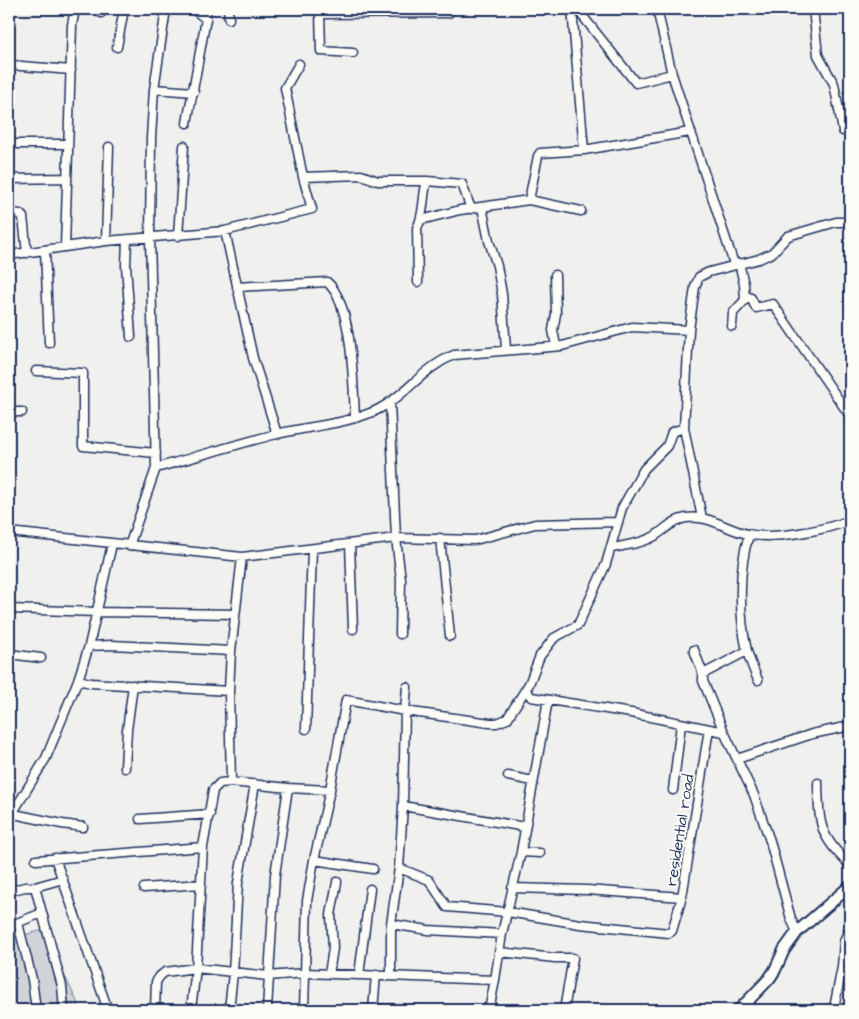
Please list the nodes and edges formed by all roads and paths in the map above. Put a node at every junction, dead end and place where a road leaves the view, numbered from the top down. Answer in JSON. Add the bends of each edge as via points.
{"nodes":[{"id":1,"x":75,"y":9,"type":"edge"},
{"id":2,"x":124,"y":9,"type":"edge"},
{"id":3,"x":166,"y":9,"type":"edge"},
{"id":4,"x":193,"y":9,"type":"edge"},
{"id":5,"x":206,"y":9,"type":"edge"},
{"id":6,"x":228,"y":9,"type":"edge"},
{"id":7,"x":572,"y":9,"type":"edge"},
{"id":8,"x":577,"y":9,"type":"edge"},
{"id":9,"x":657,"y":9,"type":"edge"},
{"id":10,"x":813,"y":9,"type":"edge"},
{"id":11,"x":320,"y":11,"type":"edge"},
{"id":12,"x":449,"y":13,"type":"dead end"},
{"id":13,"x":206,"y":19,"type":"junction"},
{"id":14,"x":229,"y":19,"type":"dead end"},
{"id":15,"x":117,"y":47,"type":"dead end"},
{"id":16,"x":353,"y":54,"type":"dead end"},
{"id":17,"x":299,"y":64,"type":"dead end"},
{"id":18,"x":9,"y":66,"type":"edge"},
{"id":19,"x":71,"y":70,"type":"junction"},
{"id":20,"x":672,"y":74,"type":"junction"},
{"id":21,"x":154,"y":89,"type":"junction"},
{"id":22,"x":194,"y":92,"type":"junction"},
{"id":23,"x":187,"y":123,"type":"dead end"},
{"id":24,"x":850,"y":131,"type":"edge"},
{"id":25,"x":690,"y":132,"type":"junction"},
{"id":26,"x":9,"y":144,"type":"edge"},
{"id":27,"x":68,"y":144,"type":"junction"},
{"id":28,"x":184,"y":146,"type":"dead end"},
{"id":29,"x":109,"y":147,"type":"dead end"},
{"id":30,"x":584,"y":150,"type":"junction"},
{"id":31,"x":304,"y":177,"type":"junction"},
{"id":32,"x":67,"y":178,"type":"junction"},
{"id":33,"x":9,"y":179,"type":"edge"},
{"id":34,"x":427,"y":181,"type":"junction"},
{"id":35,"x":529,"y":200,"type":"junction"},
{"id":36,"x":482,"y":208,"type":"junction"},
{"id":37,"x":471,"y":209,"type":"junction"},
{"id":38,"x":581,"y":211,"type":"dead end"},
{"id":39,"x":9,"y":212,"type":"edge"},
{"id":40,"x":422,"y":220,"type":"junction"},
{"id":41,"x":850,"y":222,"type":"edge"},
{"id":42,"x":225,"y":230,"type":"junction"},
{"id":43,"x":178,"y":236,"type":"junction"},
{"id":44,"x":150,"y":238,"type":"junction"},
{"id":45,"x":127,"y":240,"type":"junction"},
{"id":46,"x":106,"y":242,"type":"junction"},
{"id":47,"x":65,"y":247,"type":"junction"},
{"id":48,"x":45,"y":250,"type":"junction"},
{"id":49,"x":27,"y":253,"type":"junction"},
{"id":50,"x":9,"y":255,"type":"edge"},
{"id":51,"x":736,"y":264,"type":"junction"},
{"id":52,"x":555,"y":275,"type":"dead end"},
{"id":53,"x":418,"y":282,"type":"dead end"},
{"id":54,"x":237,"y":287,"type":"junction"},
{"id":55,"x":744,"y":295,"type":"junction"},
{"id":56,"x":732,"y":326,"type":"dead end"},
{"id":57,"x":689,"y":330,"type":"junction"},
{"id":58,"x":131,"y":337,"type":"dead end"},
{"id":59,"x":49,"y":343,"type":"dead end"},
{"id":60,"x":556,"y":346,"type":"junction"},
{"id":61,"x":506,"y":349,"type":"junction"},
{"id":62,"x":36,"y":371,"type":"dead end"},
{"id":63,"x":390,"y":403,"type":"junction"},
{"id":64,"x":9,"y":412,"type":"edge"},
{"id":65,"x":22,"y":412,"type":"dead end"},
{"id":66,"x":850,"y":416,"type":"edge"},
{"id":67,"x":356,"y":417,"type":"junction"},
{"id":68,"x":684,"y":428,"type":"junction"},
{"id":69,"x":277,"y":434,"type":"junction"},
{"id":70,"x":156,"y":453,"type":"junction"},
{"id":71,"x":156,"y":468,"type":"junction"},
{"id":72,"x":702,"y":518,"type":"junction"},
{"id":73,"x":850,"y":520,"type":"edge"},
{"id":74,"x":617,"y":522,"type":"junction"},
{"id":75,"x":9,"y":532,"type":"edge"},
{"id":76,"x":749,"y":535,"type":"junction"},
{"id":77,"x":396,"y":538,"type":"junction"},
{"id":78,"x":440,"y":538,"type":"junction"},
{"id":79,"x":112,"y":544,"type":"junction"},
{"id":80,"x":350,"y":544,"type":"junction"},
{"id":81,"x":129,"y":546,"type":"junction"},
{"id":82,"x":612,"y":548,"type":"junction"},
{"id":83,"x":312,"y":549,"type":"junction"},
{"id":84,"x":242,"y":558,"type":"junction"},
{"id":85,"x":9,"y":609,"type":"edge"},
{"id":86,"x":96,"y":612,"type":"junction"},
{"id":87,"x":235,"y":614,"type":"junction"},
{"id":88,"x":353,"y":629,"type":"dead end"},
{"id":89,"x":400,"y":634,"type":"dead end"},
{"id":90,"x":450,"y":636,"type":"dead end"},
{"id":91,"x":89,"y":646,"type":"junction"},
{"id":92,"x":694,"y":650,"type":"dead end"},
{"id":93,"x":747,"y":651,"type":"junction"},
{"id":94,"x":231,"y":652,"type":"junction"},
{"id":95,"x":9,"y":654,"type":"edge"},
{"id":96,"x":41,"y":658,"type":"dead end"},
{"id":97,"x":703,"y":674,"type":"junction"},
{"id":98,"x":78,"y":680,"type":"junction"},
{"id":99,"x":758,"y":680,"type":"dead end"},
{"id":100,"x":133,"y":685,"type":"junction"},
{"id":101,"x":407,"y":686,"type":"dead end"},
{"id":102,"x":526,"y":689,"type":"junction"},
{"id":103,"x":229,"y":691,"type":"junction"},
{"id":104,"x":548,"y":700,"type":"junction"},
{"id":105,"x":405,"y":711,"type":"junction"},
{"id":106,"x":681,"y":724,"type":"junction"},
{"id":107,"x":850,"y":726,"type":"edge"},
{"id":108,"x":306,"y":729,"type":"dead end"},
{"id":109,"x":709,"y":729,"type":"junction"},
{"id":110,"x":724,"y":732,"type":"junction"},
{"id":111,"x":738,"y":759,"type":"junction"},
{"id":112,"x":125,"y":768,"type":"dead end"},
{"id":113,"x":508,"y":776,"type":"dead end"},
{"id":114,"x":533,"y":781,"type":"junction"},
{"id":115,"x":231,"y":782,"type":"junction"},
{"id":116,"x":818,"y":783,"type":"dead end"},
{"id":117,"x":255,"y":784,"type":"junction"},
{"id":118,"x":288,"y":788,"type":"junction"},
{"id":119,"x":330,"y":790,"type":"junction"},
{"id":120,"x":673,"y":790,"type":"dead end"},
{"id":121,"x":403,"y":806,"type":"junction"},
{"id":122,"x":10,"y":814,"type":"edge"},
{"id":123,"x":210,"y":814,"type":"junction"},
{"id":124,"x":140,"y":819,"type":"dead end"},
{"id":125,"x":83,"y":827,"type":"dead end"},
{"id":126,"x":525,"y":827,"type":"junction"},
{"id":127,"x":203,"y":847,"type":"junction"},
{"id":128,"x":522,"y":852,"type":"junction"},
{"id":129,"x":540,"y":853,"type":"dead end"},
{"id":130,"x":55,"y":858,"type":"junction"},
{"id":131,"x":36,"y":860,"type":"dead end"},
{"id":132,"x":314,"y":860,"type":"junction"},
{"id":133,"x":850,"y":865,"type":"edge"},
{"id":134,"x":400,"y":868,"type":"junction"},
{"id":135,"x":373,"y":869,"type":"dead end"},
{"id":136,"x":62,"y":879,"type":"junction"},
{"id":137,"x":337,"y":882,"type":"dead end"},
{"id":138,"x":201,"y":884,"type":"junction"},
{"id":139,"x":850,"y":886,"type":"edge"},
{"id":140,"x":35,"y":888,"type":"junction"},
{"id":141,"x":144,"y":888,"type":"dead end"},
{"id":142,"x":512,"y":888,"type":"junction"},
{"id":143,"x":370,"y":889,"type":"dead end"},
{"id":144,"x":9,"y":891,"type":"edge"},
{"id":145,"x":682,"y":897,"type":"junction"},
{"id":146,"x":508,"y":912,"type":"junction"},
{"id":147,"x":42,"y":913,"type":"junction"},
{"id":148,"x":18,"y":923,"type":"junction"},
{"id":149,"x":391,"y":924,"type":"junction"},
{"id":150,"x":9,"y":926,"type":"edge"},
{"id":151,"x":850,"y":927,"type":"edge"},
{"id":152,"x":797,"y":932,"type":"junction"},
{"id":153,"x":502,"y":934,"type":"junction"},
{"id":154,"x":499,"y":952,"type":"junction"},
{"id":155,"x":196,"y":968,"type":"junction"},
{"id":156,"x":233,"y":973,"type":"junction"},
{"id":157,"x":305,"y":973,"type":"junction"},
{"id":158,"x":330,"y":974,"type":"junction"},
{"id":159,"x":359,"y":975,"type":"junction"},
{"id":160,"x":376,"y":975,"type":"junction"},
{"id":161,"x":840,"y":975,"type":"junction"},
{"id":162,"x":850,"y":975,"type":"edge"},
{"id":163,"x":268,"y":976,"type":"junction"},
{"id":164,"x":391,"y":976,"type":"junction"},
{"id":165,"x":495,"y":980,"type":"junction"},
{"id":166,"x":834,"y":1008,"type":"dead end"},
{"id":167,"x":373,"y":1009,"type":"edge"},
{"id":168,"x":36,"y":1010,"type":"edge"},
{"id":169,"x":64,"y":1010,"type":"edge"},
{"id":170,"x":108,"y":1010,"type":"edge"},
{"id":171,"x":155,"y":1010,"type":"edge"},
{"id":172,"x":191,"y":1010,"type":"edge"},
{"id":173,"x":229,"y":1010,"type":"edge"},
{"id":174,"x":267,"y":1010,"type":"edge"},
{"id":175,"x":304,"y":1010,"type":"edge"},
{"id":176,"x":416,"y":1010,"type":"edge"},
{"id":177,"x":489,"y":1010,"type":"edge"},
{"id":178,"x":564,"y":1010,"type":"edge"},
{"id":179,"x":739,"y":1010,"type":"edge"}],
"edges":[{"from":1,"to":19,"type":"street"},
{"from":2,"to":15,"type":"street"},
{"from":3,"to":21,"type":"street"},
{"from":4,"to":13,"type":"street"},
{"from":5,"to":13,"type":"street"},
{"from":6,"to":14,"type":"street"},
{"from":7,"to":30,"type":"street"},
{"from":8,"to":20,"type":"street","via":[[636,83]]},
{"from":9,"to":20,"type":"street"},
{"from":10,"to":24,"type":"street","via":[[818,55],[834,84],[843,131]]},
{"from":11,"to":12,"type":"street"},
{"from":11,"to":16,"type":"street","via":[[321,51]]},
{"from":13,"to":22,"type":"street"},
{"from":17,"to":31,"type":"street","via":[[285,88]]},
{"from":18,"to":19,"type":"street"},
{"from":19,"to":27,"type":"street"},
{"from":20,"to":25,"type":"street"},
{"from":21,"to":22,"type":"street"},
{"from":21,"to":44,"type":"street"},
{"from":22,"to":23,"type":"street"},
{"from":25,"to":30,"type":"street"},
{"from":25,"to":51,"type":"street"},
{"from":26,"to":27,"type":"street"},
{"from":27,"to":32,"type":"street"},
{"from":28,"to":43,"type":"street"},
{"from":29,"to":46,"type":"street"},
{"from":30,"to":35,"type":"street","via":[[539,154]]},
{"from":31,"to":34,"type":"street","via":[[361,175],[378,181]]},
{"from":31,"to":42,"type":"street","via":[[312,209]]},
{"from":32,"to":33,"type":"street"},
{"from":32,"to":47,"type":"street"},
{"from":34,"to":37,"type":"street","via":[[462,184]]},
{"from":34,"to":40,"type":"street"},
{"from":35,"to":36,"type":"street"},
{"from":35,"to":38,"type":"street"},
{"from":36,"to":37,"type":"street"},
{"from":36,"to":61,"type":"street","via":[[501,288]]},
{"from":37,"to":40,"type":"street"},
{"from":39,"to":49,"type":"street","via":[[23,217]]},
{"from":40,"to":53,"type":"street","via":[[417,228]]},
{"from":41,"to":51,"type":"street","via":[[836,222],[788,236],[772,253]]},
{"from":42,"to":43,"type":"street"},
{"from":42,"to":54,"type":"street"},
{"from":43,"to":44,"type":"street"},
{"from":44,"to":45,"type":"street"},
{"from":44,"to":70,"type":"street"},
{"from":45,"to":46,"type":"street"},
{"from":45,"to":58,"type":"street"},
{"from":46,"to":47,"type":"street"},
{"from":47,"to":48,"type":"street"},
{"from":48,"to":49,"type":"street"},
{"from":48,"to":59,"type":"street"},
{"from":49,"to":50,"type":"street"},
{"from":51,"to":55,"type":"street","via":[[744,284]]},
{"from":51,"to":57,"type":"street","via":[[698,277]]},
{"from":52,"to":60,"type":"street","via":[[553,330]]},
{"from":54,"to":67,"type":"street","via":[[326,282],[332,286],[349,336]]},
{"from":54,"to":69,"type":"street","via":[[253,358]]},
{"from":55,"to":56,"type":"street","via":[[745,300],[733,313]]},
{"from":55,"to":66,"type":"street","via":[[751,298],[756,308],[773,304]]},
{"from":57,"to":60,"type":"street","via":[[632,327]]},
{"from":57,"to":68,"type":"street"},
{"from":60,"to":61,"type":"street"},
{"from":61,"to":63,"type":"street","via":[[454,355],[440,360]]},
{"from":62,"to":70,"type":"street","via":[[83,373],[83,446]]},
{"from":63,"to":67,"type":"street"},
{"from":63,"to":77,"type":"street"},
{"from":64,"to":65,"type":"street"},
{"from":67,"to":69,"type":"street"},
{"from":68,"to":72,"type":"street"},
{"from":68,"to":74,"type":"street","via":[[672,432],[667,446],[644,469]]},
{"from":69,"to":71,"type":"street"},
{"from":70,"to":71,"type":"street"},
{"from":71,"to":81,"type":"street"},
{"from":72,"to":76,"type":"street"},
{"from":72,"to":82,"type":"street","via":[[675,521],[652,538]]},
{"from":73,"to":76,"type":"street","via":[[790,534]]},
{"from":74,"to":78,"type":"street","via":[[535,524],[475,540]]},
{"from":74,"to":82,"type":"street"},
{"from":75,"to":79,"type":"street"},
{"from":76,"to":93,"type":"street","via":[[744,549],[741,584]]},
{"from":77,"to":78,"type":"street"},
{"from":77,"to":80,"type":"street"},
{"from":77,"to":89,"type":"street","via":[[401,580]]},
{"from":78,"to":90,"type":"street"},
{"from":79,"to":81,"type":"street"},
{"from":79,"to":86,"type":"street"},
{"from":80,"to":83,"type":"street"},
{"from":80,"to":88,"type":"street"},
{"from":81,"to":84,"type":"street"},
{"from":82,"to":102,"type":"street","via":[[578,625],[554,638],[540,656]]},
{"from":83,"to":84,"type":"street"},
{"from":83,"to":108,"type":"street"},
{"from":84,"to":87,"type":"street"},
{"from":85,"to":86,"type":"street"},
{"from":86,"to":87,"type":"street"},
{"from":86,"to":91,"type":"street"},
{"from":87,"to":94,"type":"street"},
{"from":91,"to":94,"type":"street"},
{"from":91,"to":98,"type":"street"},
{"from":92,"to":97,"type":"street"},
{"from":93,"to":97,"type":"street"},
{"from":93,"to":99,"type":"street"},
{"from":94,"to":103,"type":"street"},
{"from":95,"to":96,"type":"street"},
{"from":97,"to":110,"type":"street"},
{"from":98,"to":100,"type":"street"},
{"from":98,"to":122,"type":"street","via":[[46,758]]},
{"from":100,"to":103,"type":"street"},
{"from":100,"to":112,"type":"street"},
{"from":101,"to":105,"type":"street"},
{"from":102,"to":104,"type":"street","via":[[531,697]]},
{"from":102,"to":105,"type":"street","via":[[507,719],[497,723]]},
{"from":103,"to":115,"type":"street"},
{"from":104,"to":106,"type":"street"},
{"from":104,"to":114,"type":"street"},
{"from":105,"to":119,"type":"street","via":[[346,700]]},
{"from":105,"to":121,"type":"street"},
{"from":106,"to":109,"type":"street"},
{"from":106,"to":120,"type":"street"},
{"from":107,"to":111,"type":"street","via":[[812,734]]},
{"from":109,"to":110,"type":"street"},
{"from":109,"to":145,"type":"street","name":"residential road"},
{"from":110,"to":111,"type":"street"},
{"from":111,"to":152,"type":"street","via":[[762,815]]},
{"from":113,"to":114,"type":"street"},
{"from":114,"to":126,"type":"street"},
{"from":115,"to":117,"type":"street"},
{"from":115,"to":123,"type":"street","via":[[220,782],[213,790]]},
{"from":116,"to":133,"type":"street","via":[[819,815],[825,835]]},
{"from":117,"to":118,"type":"street"},
{"from":117,"to":156,"type":"street","via":[[238,883]]},
{"from":118,"to":119,"type":"street"},
{"from":118,"to":163,"type":"street","via":[[275,875]]},
{"from":119,"to":132,"type":"street"},
{"from":121,"to":126,"type":"street"},
{"from":121,"to":134,"type":"street"},
{"from":122,"to":125,"type":"street"},
{"from":123,"to":124,"type":"street"},
{"from":123,"to":127,"type":"street"},
{"from":126,"to":128,"type":"street"},
{"from":127,"to":130,"type":"street"},
{"from":127,"to":138,"type":"street"},
{"from":128,"to":129,"type":"street"},
{"from":128,"to":142,"type":"street"},
{"from":130,"to":131,"type":"street"},
{"from":130,"to":136,"type":"street"},
{"from":132,"to":135,"type":"street"},
{"from":132,"to":157,"type":"street","via":[[307,901]]},
{"from":134,"to":146,"type":"street","via":[[429,880],[447,907]]},
{"from":134,"to":149,"type":"street"},
{"from":136,"to":140,"type":"street"},
{"from":136,"to":170,"type":"street"},
{"from":137,"to":158,"type":"street","via":[[331,915]]},
{"from":138,"to":141,"type":"street"},
{"from":138,"to":155,"type":"street"},
{"from":139,"to":152,"type":"street"},
{"from":140,"to":144,"type":"street"},
{"from":140,"to":147,"type":"street"},
{"from":142,"to":145,"type":"street"},
{"from":142,"to":146,"type":"street"},
{"from":143,"to":159,"type":"street"},
{"from":145,"to":146,"type":"street","name":"residential road","via":[[674,928],[669,933],[580,924]]},
{"from":146,"to":153,"type":"street"},
{"from":147,"to":148,"type":"street"},
{"from":147,"to":169,"type":"street","via":[[62,986]]},
{"from":148,"to":150,"type":"street"},
{"from":148,"to":168,"type":"street"},
{"from":149,"to":153,"type":"street","via":[[428,930]]},
{"from":149,"to":164,"type":"street"},
{"from":151,"to":161,"type":"street","via":[[844,941]]},
{"from":152,"to":179,"type":"street","via":[[769,979]]},
{"from":153,"to":154,"type":"street"},
{"from":154,"to":165,"type":"street"},
{"from":154,"to":178,"type":"street","via":[[573,958]]},
{"from":155,"to":156,"type":"street"},
{"from":155,"to":171,"type":"street","via":[[165,972],[160,976],[156,982]]},
{"from":155,"to":172,"type":"street"},
{"from":156,"to":163,"type":"street"},
{"from":156,"to":173,"type":"street"},
{"from":157,"to":158,"type":"street"},
{"from":157,"to":163,"type":"street"},
{"from":157,"to":175,"type":"street"},
{"from":158,"to":159,"type":"street"},
{"from":159,"to":160,"type":"street"},
{"from":160,"to":164,"type":"street"},
{"from":160,"to":167,"type":"street"},
{"from":161,"to":162,"type":"street"},
{"from":161,"to":166,"type":"street"},
{"from":163,"to":174,"type":"street"},
{"from":164,"to":165,"type":"street"},
{"from":165,"to":177,"type":"street"},
{"from":167,"to":176,"type":"street"}]}
